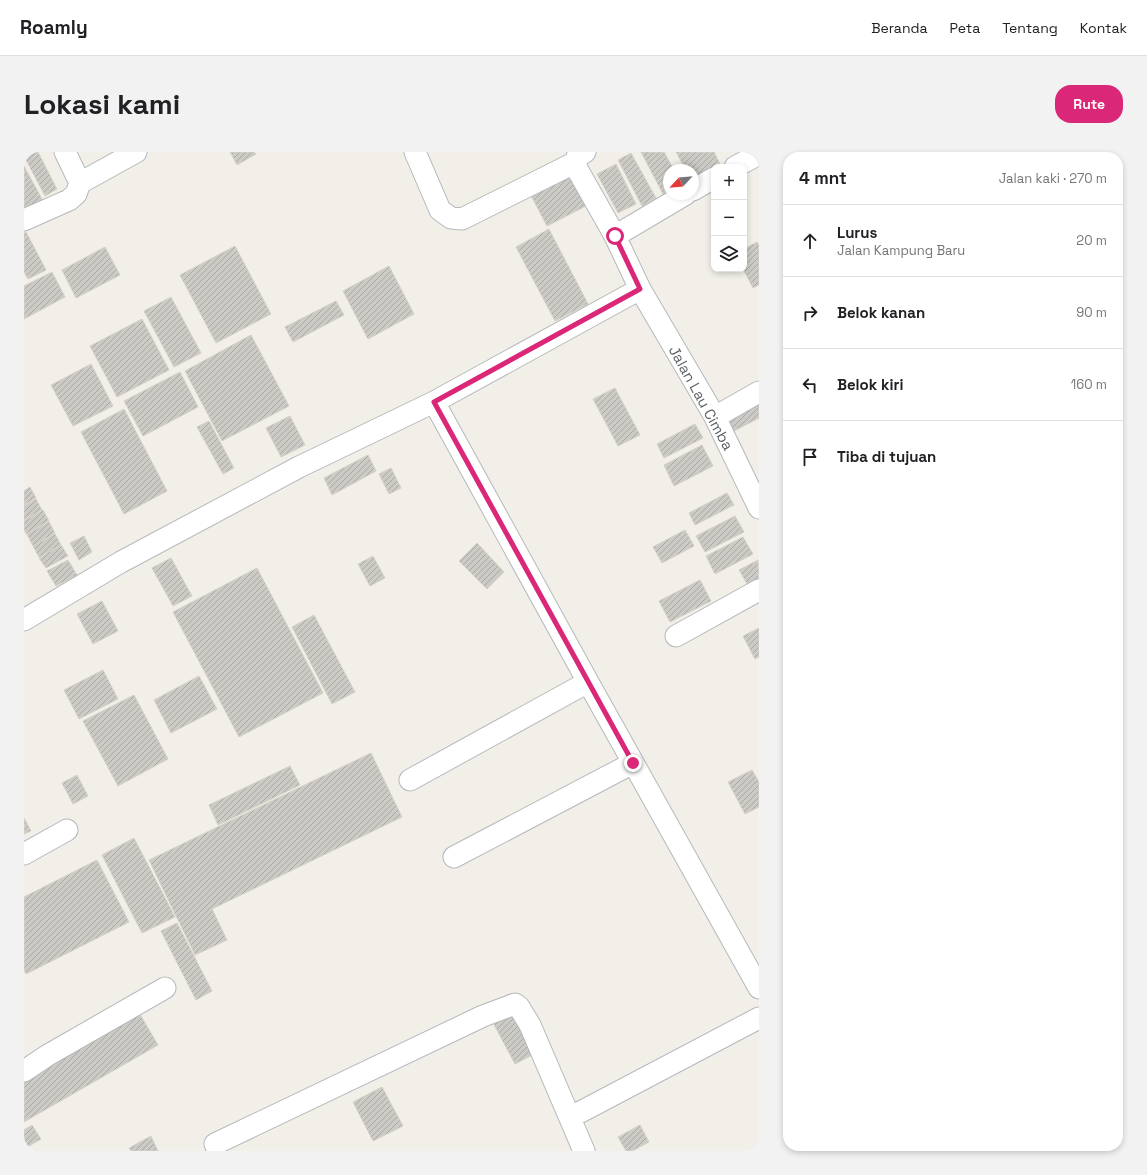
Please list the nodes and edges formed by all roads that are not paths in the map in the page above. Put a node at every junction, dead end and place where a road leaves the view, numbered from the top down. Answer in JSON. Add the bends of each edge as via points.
{"nodes":[{"id":1,"x":65,"y":152,"type":"edge"},
{"id":2,"x":136,"y":152,"type":"edge"},
{"id":3,"x":418,"y":153,"type":"edge"},
{"id":4,"x":759,"y":154,"type":"edge"},
{"id":5,"x":580,"y":157,"type":"edge"},
{"id":6,"x":741,"y":164,"type":"edge"},
{"id":7,"x":711,"y":180,"type":"edge"},
{"id":8,"x":80,"y":183,"type":"junction"},
{"id":9,"x":699,"y":187,"type":"edge"},
{"id":10,"x":676,"y":200,"type":"edge"},
{"id":11,"x":24,"y":220,"type":"edge"},
{"id":12,"x":615,"y":236,"type":"junction"},
{"id":13,"x":640,"y":289,"type":"junction"},
{"id":14,"x":759,"y":392,"type":"edge"},
{"id":15,"x":434,"y":402,"type":"junction"},
{"id":16,"x":714,"y":418,"type":"junction"},
{"id":17,"x":759,"y":508,"type":"edge"},
{"id":18,"x":759,"y":590,"type":"edge"},
{"id":19,"x":24,"y":620,"type":"edge"},
{"id":20,"x":676,"y":636,"type":"dead end"},
{"id":21,"x":588,"y":682,"type":"junction"},
{"id":22,"x":633,"y":763,"type":"junction"},
{"id":23,"x":410,"y":780,"type":"dead end"},
{"id":24,"x":67,"y":830,"type":"dead end"},
{"id":25,"x":24,"y":854,"type":"edge"},
{"id":26,"x":454,"y":857,"type":"dead end"},
{"id":27,"x":165,"y":988,"type":"dead end"},
{"id":28,"x":759,"y":988,"type":"edge"},
{"id":29,"x":759,"y":1018,"type":"edge"},
{"id":30,"x":24,"y":1071,"type":"edge"},
{"id":31,"x":571,"y":1117,"type":"junction"},
{"id":32,"x":215,"y":1144,"type":"dead end"},
{"id":33,"x":584,"y":1151,"type":"edge"}],
"edges":[{"from":1,"to":8,"type":"street"},
{"from":2,"to":8,"type":"street"},
{"from":3,"to":5,"type":"street","via":[[440,210],[451,218],[462,219]]},
{"from":4,"to":6,"type":"street"},
{"from":5,"to":12,"type":"street","name":"Jalan Lau Cimba","via":[[576,166]]},
{"from":7,"to":9,"type":"street"},
{"from":8,"to":11,"type":"street","via":[[76,194],[69,200]]},
{"from":10,"to":12,"type":"street"},
{"from":12,"to":13,"type":"street","name":"Jalan Lau Cimba"},
{"from":13,"to":15,"type":"street"},
{"from":13,"to":16,"type":"street","name":"Jalan Lau Cimba"},
{"from":14,"to":16,"type":"street"},
{"from":15,"to":19,"type":"street","via":[[292,471],[121,562]]},
{"from":15,"to":21,"type":"street"},
{"from":16,"to":17,"type":"street","name":"Jalan Lau Cimba"},
{"from":18,"to":20,"type":"street"},
{"from":21,"to":22,"type":"street"},
{"from":21,"to":23,"type":"street"},
{"from":22,"to":26,"type":"street"},
{"from":22,"to":28,"type":"street"},
{"from":24,"to":25,"type":"street"},
{"from":27,"to":30,"type":"street"},
{"from":29,"to":31,"type":"street"},
{"from":31,"to":32,"type":"street","via":[[530,1025],[519,1006],[512,1004]]},
{"from":31,"to":33,"type":"street"}]}
